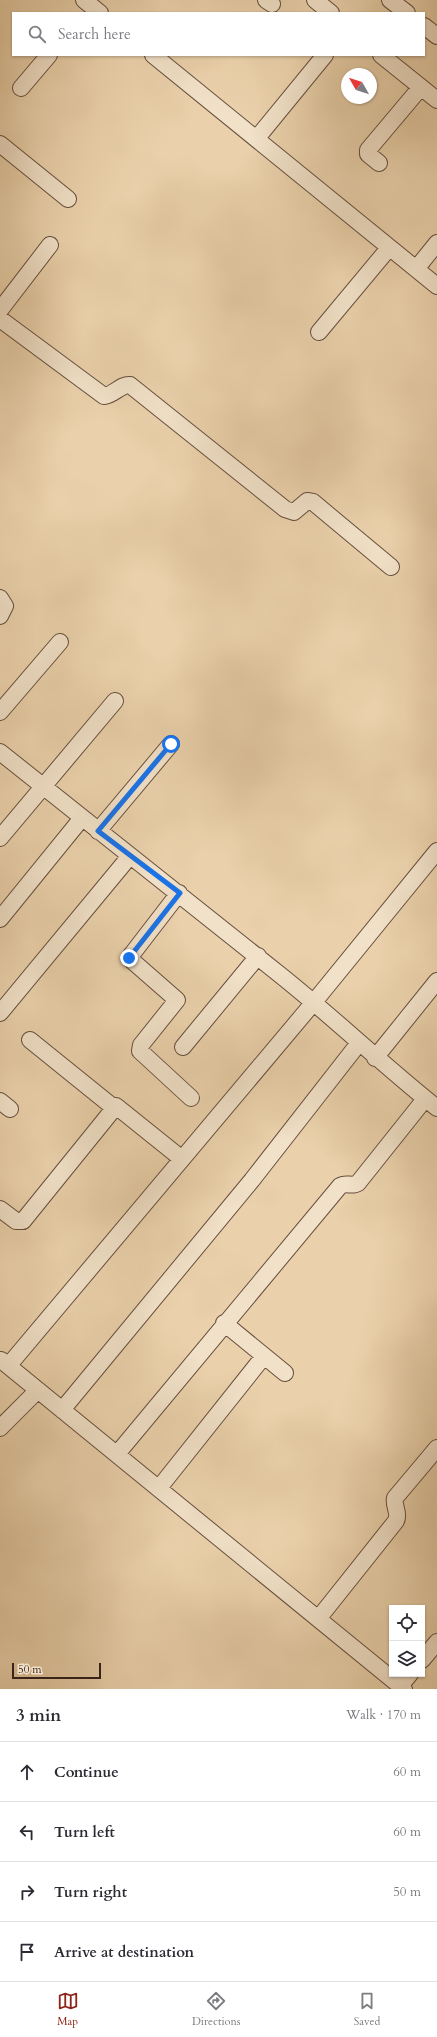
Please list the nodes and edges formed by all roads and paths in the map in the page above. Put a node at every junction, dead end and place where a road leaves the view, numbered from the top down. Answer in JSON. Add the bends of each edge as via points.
{"nodes":[{"id":1,"x":315,"y":0,"type":"edge"},
{"id":2,"x":390,"y":0,"type":"edge"},
{"id":3,"x":330,"y":12,"type":"edge"},
{"id":4,"x":406,"y":12,"type":"edge"},
{"id":5,"x":425,"y":27,"type":"edge"},
{"id":6,"x":437,"y":36,"type":"edge"},
{"id":7,"x":48,"y":56,"type":"edge"},
{"id":8,"x":154,"y":56,"type":"edge"},
{"id":9,"x":324,"y":56,"type":"edge"},
{"id":10,"x":383,"y":56,"type":"edge"},
{"id":11,"x":22,"y":88,"type":"dead end"},
{"id":12,"x":432,"y":94,"type":"edge"},
{"id":13,"x":258,"y":138,"type":"junction"},
{"id":14,"x":0,"y":144,"type":"edge"},
{"id":15,"x":379,"y":163,"type":"dead end"},
{"id":16,"x":68,"y":199,"type":"dead end"},
{"id":17,"x":437,"y":243,"type":"edge"},
{"id":18,"x":50,"y":245,"type":"dead end"},
{"id":19,"x":389,"y":248,"type":"junction"},
{"id":20,"x":416,"y":269,"type":"junction"},
{"id":21,"x":437,"y":286,"type":"edge"},
{"id":22,"x":0,"y":310,"type":"edge"},
{"id":23,"x":0,"y":319,"type":"edge"},
{"id":24,"x":319,"y":332,"type":"dead end"},
{"id":25,"x":391,"y":567,"type":"dead end"},
{"id":26,"x":0,"y":598,"type":"edge"},
{"id":27,"x":0,"y":616,"type":"edge"},
{"id":28,"x":60,"y":642,"type":"dead end"},
{"id":29,"x":115,"y":701,"type":"dead end"},
{"id":30,"x":0,"y":712,"type":"edge"},
{"id":31,"x":171,"y":744,"type":"dead end"},
{"id":32,"x":2,"y":757,"type":"edge"},
{"id":33,"x":42,"y":786,"type":"junction"},
{"id":34,"x":82,"y":818,"type":"junction"},
{"id":35,"x":98,"y":831,"type":"junction"},
{"id":36,"x":0,"y":838,"type":"edge"},
{"id":37,"x":437,"y":851,"type":"edge"},
{"id":38,"x":130,"y":856,"type":"junction"},
{"id":39,"x":180,"y":893,"type":"junction"},
{"id":40,"x":0,"y":919,"type":"edge"},
{"id":41,"x":258,"y":956,"type":"junction"},
{"id":42,"x":437,"y":981,"type":"edge"},
{"id":43,"x":314,"y":1002,"type":"junction"},
{"id":44,"x":0,"y":1013,"type":"edge"},
{"id":45,"x":30,"y":1040,"type":"dead end"},
{"id":46,"x":359,"y":1043,"type":"junction"},
{"id":47,"x":183,"y":1046,"type":"dead end"},
{"id":48,"x":375,"y":1058,"type":"junction"},
{"id":49,"x":190,"y":1098,"type":"dead end"},
{"id":50,"x":434,"y":1105,"type":"edge"},
{"id":51,"x":113,"y":1107,"type":"junction"},
{"id":52,"x":182,"y":1159,"type":"junction"},
{"id":53,"x":0,"y":1209,"type":"edge"},
{"id":54,"x":224,"y":1323,"type":"junction"},
{"id":55,"x":264,"y":1356,"type":"junction"},
{"id":56,"x":4,"y":1362,"type":"edge"},
{"id":57,"x":285,"y":1373,"type":"dead end"},
{"id":58,"x":38,"y":1390,"type":"junction"},
{"id":59,"x":62,"y":1410,"type":"junction"},
{"id":60,"x":0,"y":1428,"type":"edge"},
{"id":61,"x":437,"y":1448,"type":"edge"},
{"id":62,"x":117,"y":1454,"type":"junction"},
{"id":63,"x":159,"y":1488,"type":"junction"},
{"id":64,"x":318,"y":1619,"type":"junction"},
{"id":65,"x":437,"y":1642,"type":"edge"},
{"id":66,"x":425,"y":1656,"type":"edge"},
{"id":67,"x":405,"y":1683,"type":"edge"}],
"edges":[{"from":1,"to":3,"type":"street"},
{"from":2,"to":4,"type":"street"},
{"from":5,"to":6,"type":"street"},
{"from":7,"to":11,"type":"street"},
{"from":8,"to":13,"type":"street"},
{"from":9,"to":13,"type":"street"},
{"from":10,"to":12,"type":"street"},
{"from":12,"to":15,"type":"street","via":[[368,150],[368,154]]},
{"from":13,"to":19,"type":"street"},
{"from":14,"to":16,"type":"street"},
{"from":17,"to":20,"type":"street"},
{"from":18,"to":22,"type":"street"},
{"from":19,"to":20,"type":"street"},
{"from":19,"to":24,"type":"street"},
{"from":20,"to":21,"type":"street"},
{"from":23,"to":25,"type":"street","via":[[104,396],[130,385],[285,509],[294,512],[307,501],[313,502]]},
{"from":26,"to":27,"type":"street","via":[[5,606]]},
{"from":28,"to":30,"type":"street"},
{"from":29,"to":33,"type":"street"},
{"from":31,"to":35,"type":"street"},
{"from":32,"to":33,"type":"street"},
{"from":33,"to":34,"type":"street"},
{"from":33,"to":36,"type":"street"},
{"from":34,"to":35,"type":"street"},
{"from":34,"to":40,"type":"street"},
{"from":35,"to":38,"type":"street"},
{"from":37,"to":43,"type":"street"},
{"from":38,"to":39,"type":"street"},
{"from":38,"to":44,"type":"street"},
{"from":39,"to":41,"type":"street"},
{"from":39,"to":49,"type":"street","via":[[129,958],[177,1000],[141,1045],[140,1051]]},
{"from":41,"to":43,"type":"street"},
{"from":41,"to":47,"type":"street"},
{"from":42,"to":48,"type":"street"},
{"from":43,"to":46,"type":"street"},
{"from":43,"to":52,"type":"street"},
{"from":45,"to":51,"type":"street"},
{"from":46,"to":48,"type":"street"},
{"from":46,"to":59,"type":"street","via":[[247,1186]]},
{"from":48,"to":50,"type":"street"},
{"from":50,"to":54,"type":"street","via":[[358,1183],[340,1186]]},
{"from":51,"to":52,"type":"street","via":[[118,1107]]},
{"from":51,"to":53,"type":"street","via":[[23,1221],[16,1222]]},
{"from":52,"to":56,"type":"street"},
{"from":54,"to":55,"type":"street"},
{"from":54,"to":62,"type":"street"},
{"from":55,"to":57,"type":"street"},
{"from":55,"to":63,"type":"street"},
{"from":56,"to":58,"type":"street"},
{"from":58,"to":59,"type":"street"},
{"from":58,"to":60,"type":"street"},
{"from":59,"to":62,"type":"street"},
{"from":61,"to":64,"type":"street","via":[[395,1498],[398,1514],[396,1521]]},
{"from":62,"to":63,"type":"street"},
{"from":63,"to":64,"type":"street"},
{"from":64,"to":67,"type":"street"},
{"from":65,"to":66,"type":"street"}]}
